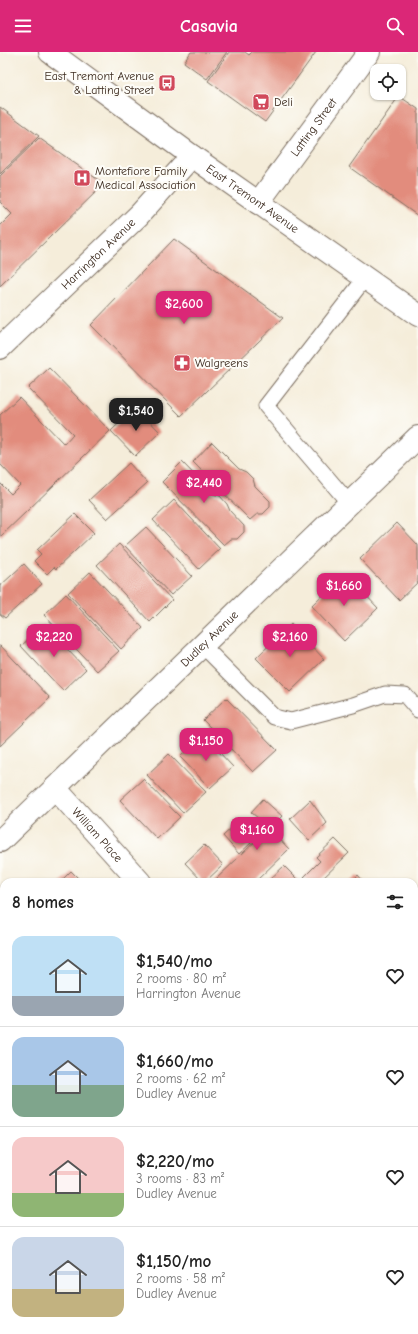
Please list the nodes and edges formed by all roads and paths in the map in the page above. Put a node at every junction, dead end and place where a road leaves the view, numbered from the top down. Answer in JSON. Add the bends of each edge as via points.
{"nodes":[{"id":1,"x":50,"y":52,"type":"edge"},
{"id":2,"x":369,"y":52,"type":"edge"},
{"id":3,"x":192,"y":156,"type":"junction"},
{"id":4,"x":258,"y":203,"type":"junction"},
{"id":5,"x":366,"y":277,"type":"junction"},
{"id":6,"x":418,"y":315,"type":"edge"},
{"id":7,"x":0,"y":348,"type":"edge"},
{"id":8,"x":418,"y":437,"type":"edge"},
{"id":9,"x":349,"y":503,"type":"junction"},
{"id":10,"x":202,"y":645,"type":"junction"},
{"id":11,"x":418,"y":710,"type":"edge"},
{"id":12,"x":54,"y":788,"type":"junction"},
{"id":13,"x":0,"y":840,"type":"edge"},
{"id":14,"x":136,"y":878,"type":"edge"}],
"edges":[{"from":1,"to":3,"type":"street","name":"East Tremont Avenue"},
{"from":2,"to":4,"type":"street","name":"Latting Street"},
{"from":3,"to":4,"type":"street","name":"East Tremont Avenue"},
{"from":3,"to":7,"type":"street","name":"Harrington Avenue","via":[[139,215]]},
{"from":4,"to":5,"type":"street","name":"East Tremont Avenue"},
{"from":5,"to":6,"type":"street","name":"East Tremont Avenue"},
{"from":5,"to":9,"type":"lane","via":[[266,406]]},
{"from":8,"to":9,"type":"street","name":"Dudley Avenue"},
{"from":9,"to":10,"type":"street","name":"Dudley Avenue"},
{"from":10,"to":11,"type":"lane","via":[[274,717],[291,721],[386,694],[405,696]]},
{"from":10,"to":12,"type":"street","name":"Dudley Avenue"},
{"from":12,"to":13,"type":"street","name":"Dudley Avenue"},
{"from":12,"to":14,"type":"street","name":"William Place"}]}
